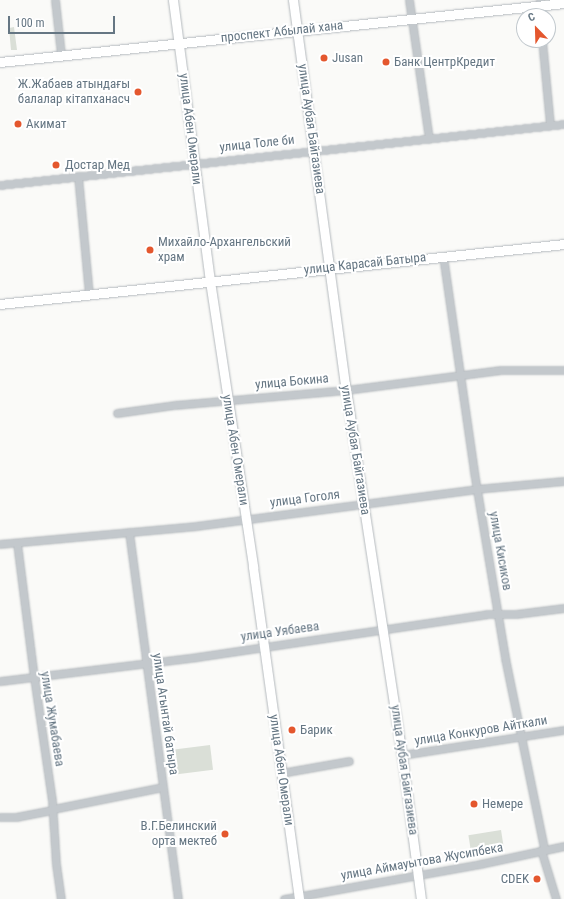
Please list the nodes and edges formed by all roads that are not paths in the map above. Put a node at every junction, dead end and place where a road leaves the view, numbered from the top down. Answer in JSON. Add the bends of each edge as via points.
{"nodes":[{"id":1,"x":55,"y":0,"type":"edge"},
{"id":2,"x":173,"y":0,"type":"edge"},
{"id":3,"x":293,"y":0,"type":"edge"},
{"id":4,"x":409,"y":0,"type":"edge"},
{"id":5,"x":540,"y":3,"type":"edge"},
{"id":6,"x":564,"y":3,"type":"edge"},
{"id":7,"x":412,"y":19,"type":"junction"},
{"id":8,"x":297,"y":30,"type":"junction"},
{"id":9,"x":179,"y":41,"type":"junction"},
{"id":10,"x":543,"y":48,"type":"edge"},
{"id":11,"x":61,"y":54,"type":"junction"},
{"id":12,"x":0,"y":62,"type":"edge"},
{"id":13,"x":564,"y":124,"type":"edge"},
{"id":14,"x":550,"y":125,"type":"junction"},
{"id":15,"x":429,"y":139,"type":"junction"},
{"id":16,"x":313,"y":149,"type":"junction"},
{"id":17,"x":193,"y":163,"type":"junction"},
{"id":18,"x":78,"y":176,"type":"junction"},
{"id":19,"x":0,"y":185,"type":"edge"},
{"id":20,"x":564,"y":244,"type":"edge"},
{"id":21,"x":444,"y":256,"type":"junction"},
{"id":22,"x":330,"y":269,"type":"junction"},
{"id":23,"x":210,"y":281,"type":"junction"},
{"id":24,"x":89,"y":294,"type":"junction"},
{"id":25,"x":0,"y":304,"type":"edge"},
{"id":26,"x":564,"y":370,"type":"edge"},
{"id":27,"x":460,"y":376,"type":"junction"},
{"id":28,"x":346,"y":390,"type":"junction"},
{"id":29,"x":227,"y":400,"type":"junction"},
{"id":30,"x":117,"y":413,"type":"dead end"},
{"id":31,"x":564,"y":481,"type":"edge"},
{"id":32,"x":476,"y":489,"type":"junction"},
{"id":33,"x":363,"y":504,"type":"junction"},
{"id":34,"x":245,"y":519,"type":"junction"},
{"id":35,"x":129,"y":532,"type":"junction"},
{"id":36,"x":18,"y":543,"type":"junction"},
{"id":37,"x":0,"y":544,"type":"edge"},
{"id":38,"x":564,"y":608,"type":"edge"},
{"id":39,"x":498,"y":613,"type":"junction"},
{"id":40,"x":383,"y":630,"type":"junction"},
{"id":41,"x":264,"y":645,"type":"junction"},
{"id":42,"x":146,"y":663,"type":"junction"},
{"id":43,"x":34,"y":677,"type":"junction"},
{"id":44,"x":0,"y":682,"type":"edge"},
{"id":45,"x":564,"y":730,"type":"edge"},
{"id":46,"x":521,"y":735,"type":"junction"},
{"id":47,"x":402,"y":755,"type":"junction"},
{"id":48,"x":349,"y":761,"type":"dead end"},
{"id":49,"x":281,"y":773,"type":"junction"},
{"id":50,"x":163,"y":787,"type":"junction"},
{"id":51,"x":53,"y":809,"type":"junction"},
{"id":52,"x":0,"y":817,"type":"edge"},
{"id":53,"x":564,"y":846,"type":"edge"},
{"id":54,"x":543,"y":849,"type":"junction"},
{"id":55,"x":418,"y":875,"type":"junction"},
{"id":56,"x":299,"y":898,"type":"edge"},
{"id":57,"x":61,"y":899,"type":"edge"},
{"id":58,"x":178,"y":899,"type":"edge"},
{"id":59,"x":284,"y":899,"type":"edge"},
{"id":60,"x":421,"y":899,"type":"edge"},
{"id":61,"x":556,"y":899,"type":"edge"}],
"edges":[{"from":1,"to":11,"type":"street"},
{"from":2,"to":9,"type":"main road","name":"улица Абен Омерали"},
{"from":3,"to":8,"type":"main road","name":"улица Аубая Байгазиева"},
{"from":4,"to":7,"type":"street"},
{"from":5,"to":6,"type":"main road","name":"проспект Абылай хана"},
{"from":5,"to":7,"type":"main road","name":"проспект Абылай хана"},
{"from":7,"to":8,"type":"main road","name":"проспект Абылай хана"},
{"from":7,"to":15,"type":"street"},
{"from":8,"to":9,"type":"main road","name":"проспект Абылай хана"},
{"from":8,"to":16,"type":"main road","name":"улица Аубая Байгазиева"},
{"from":9,"to":11,"type":"main road","name":"проспект Абылай хана"},
{"from":9,"to":17,"type":"main road","name":"улица Абен Омерали"},
{"from":10,"to":14,"type":"street"},
{"from":11,"to":12,"type":"main road","name":"проспект Абылай хана"},
{"from":13,"to":14,"type":"street","name":"улица Толе би"},
{"from":14,"to":15,"type":"street","name":"улица Толе би"},
{"from":15,"to":16,"type":"street","name":"улица Толе би"},
{"from":16,"to":17,"type":"street","name":"улица Толе би"},
{"from":16,"to":22,"type":"main road","name":"улица Аубая Байгазиева"},
{"from":17,"to":18,"type":"street","name":"улица Толе би"},
{"from":17,"to":23,"type":"main road","name":"улица Абен Омерали"},
{"from":18,"to":19,"type":"street","name":"улица Толе би"},
{"from":18,"to":24,"type":"street"},
{"from":20,"to":21,"type":"main road","name":"улица Карасай Батыра"},
{"from":21,"to":22,"type":"main road","name":"улица Карасай Батыра"},
{"from":21,"to":27,"type":"street","name":"улица Кисиков"},
{"from":22,"to":23,"type":"main road","name":"улица Карасай Батыра"},
{"from":22,"to":28,"type":"main road","name":"улица Аубая Байгазиева"},
{"from":23,"to":24,"type":"main road","name":"улица Карасай Батыра"},
{"from":23,"to":29,"type":"main road","name":"улица Абен Омерали"},
{"from":24,"to":25,"type":"main road","name":"улица Карасай Батыра"},
{"from":26,"to":27,"type":"street","name":"улица Бокина","via":[[531,369]]},
{"from":27,"to":28,"type":"street","name":"улица Бокина"},
{"from":27,"to":32,"type":"street","name":"улица Кисиков"},
{"from":28,"to":29,"type":"street","name":"улица Бокина"},
{"from":28,"to":33,"type":"main road","name":"улица Аубая Байгазиева"},
{"from":29,"to":30,"type":"street","name":"улица Бокина"},
{"from":29,"to":34,"type":"main road","name":"улица Абен Омерали"},
{"from":31,"to":32,"type":"street","name":"улица Гоголя"},
{"from":32,"to":33,"type":"street","name":"улица Гоголя"},
{"from":32,"to":39,"type":"street","name":"улица Кисиков"},
{"from":33,"to":34,"type":"street","name":"улица Гоголя"},
{"from":33,"to":40,"type":"main road","name":"улица Аубая Байгазиева"},
{"from":34,"to":35,"type":"street","name":"улица Гоголя"},
{"from":34,"to":41,"type":"main road","name":"улица Абен Омерали"},
{"from":35,"to":36,"type":"street","name":"улица Гоголя"},
{"from":35,"to":42,"type":"street","name":"улица Агынтай батыра"},
{"from":36,"to":37,"type":"street","name":"улица Гоголя"},
{"from":36,"to":43,"type":"street","name":"улица Жумабаева"},
{"from":38,"to":39,"type":"street","name":"улица Уябаева","via":[[516,614]]},
{"from":39,"to":40,"type":"street","name":"улица Уябаева"},
{"from":39,"to":46,"type":"street","name":"улица Кисиков"},
{"from":40,"to":41,"type":"street","name":"улица Уябаева"},
{"from":40,"to":47,"type":"main road","name":"улица Аубая Байгазиева"},
{"from":41,"to":42,"type":"street","name":"улица Уябаева"},
{"from":41,"to":49,"type":"main road","name":"улица Абен Омерали"},
{"from":42,"to":43,"type":"street","name":"улица Уябаева"},
{"from":42,"to":50,"type":"street","name":"улица Агынтай батыра"},
{"from":43,"to":44,"type":"street","name":"улица Уябаева"},
{"from":43,"to":51,"type":"street","name":"улица Жумабаева"},
{"from":45,"to":46,"type":"street","name":"улица Конкуров Айткали"},
{"from":46,"to":47,"type":"street","name":"улица Конкуров Айткали"},
{"from":46,"to":54,"type":"street","name":"улица Кисиков"},
{"from":47,"to":55,"type":"main road","name":"улица Аубая Байгазиева"},
{"from":48,"to":49,"type":"street"},
{"from":49,"to":56,"type":"main road","name":"улица Абен Омерали"},
{"from":50,"to":51,"type":"street"},
{"from":50,"to":58,"type":"street","name":"улица Агынтай батыра"},
{"from":51,"to":52,"type":"street","via":[[16,817]]},
{"from":51,"to":57,"type":"street","name":"улица Жумабаева"},
{"from":53,"to":54,"type":"street","name":"улица Аймауытова Жусипбека"},
{"from":54,"to":55,"type":"street","name":"улица Аймауытова Жусипбека"},
{"from":54,"to":61,"type":"street","name":"улица Кисиков"},
{"from":55,"to":56,"type":"street","name":"улица Аймауытова Жусипбека"},
{"from":55,"to":60,"type":"main road","name":"улица Аубая Байгазиева"},
{"from":56,"to":59,"type":"street","name":"улица Аймауытова Жусипбека"}]}
